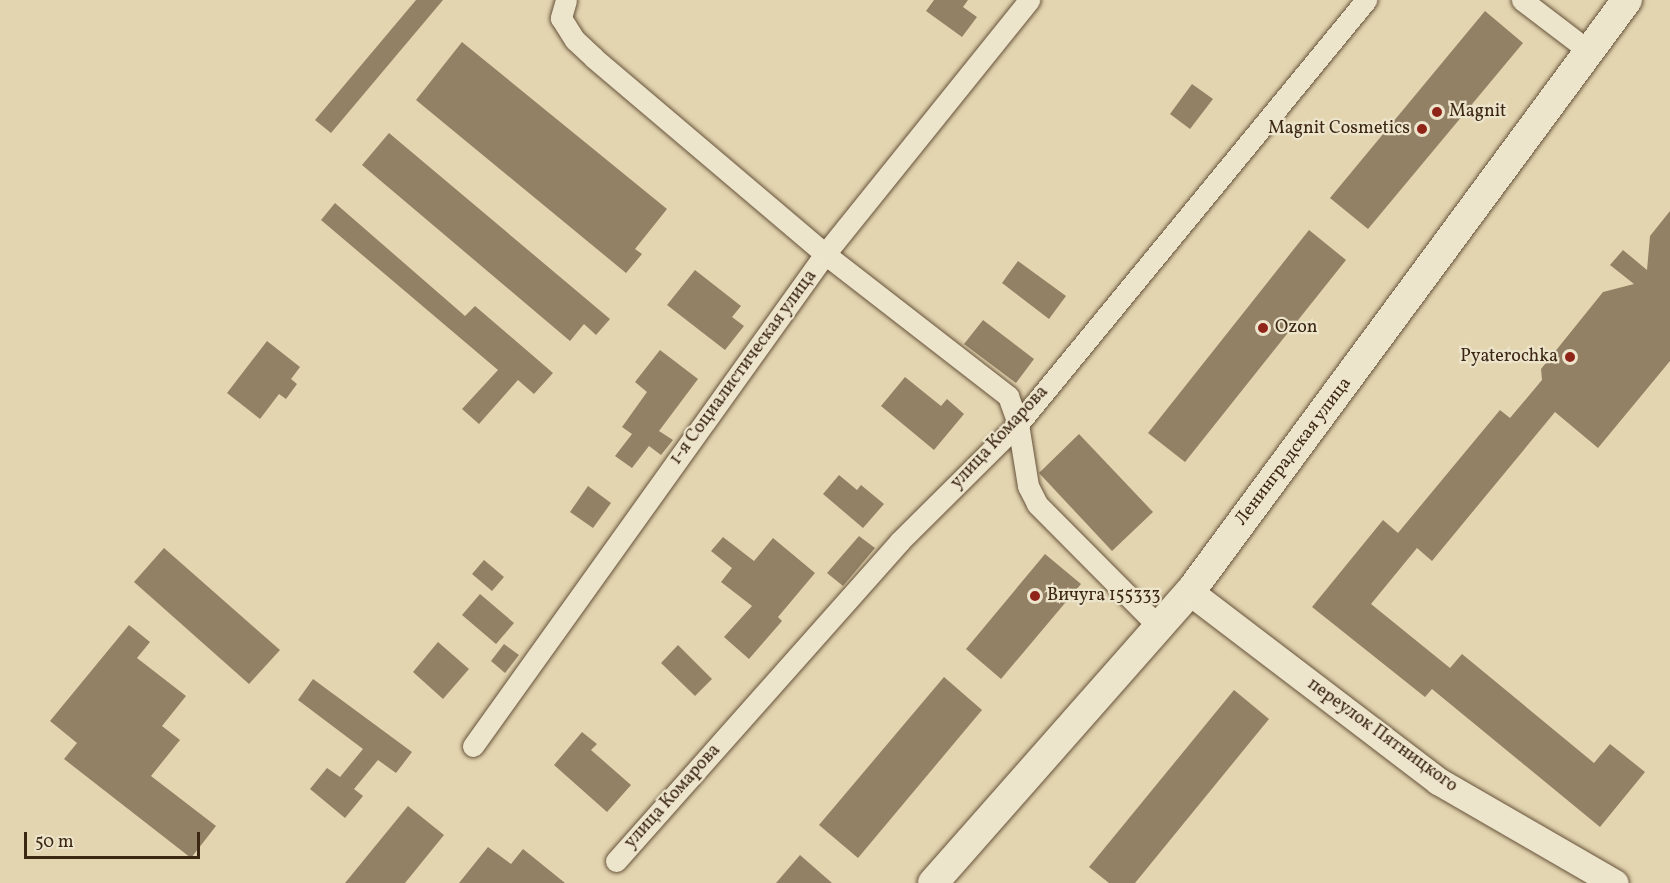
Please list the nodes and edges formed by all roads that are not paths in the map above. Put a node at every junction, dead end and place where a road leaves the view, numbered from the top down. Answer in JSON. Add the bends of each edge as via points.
{"nodes":[{"id":1,"x":566,"y":0,"type":"edge"},
{"id":2,"x":1029,"y":0,"type":"edge"},
{"id":3,"x":1366,"y":0,"type":"edge"},
{"id":4,"x":1522,"y":0,"type":"edge"},
{"id":5,"x":1627,"y":0,"type":"edge"},
{"id":6,"x":1589,"y":51,"type":"junction"},
{"id":7,"x":825,"y":254,"type":"junction"},
{"id":8,"x":1018,"y":424,"type":"junction"},
{"id":9,"x":1190,"y":592,"type":"junction"},
{"id":10,"x":1158,"y":626,"type":"junction"},
{"id":11,"x":473,"y":746,"type":"dead end"},
{"id":12,"x":616,"y":861,"type":"dead end"},
{"id":13,"x":933,"y":883,"type":"edge"},
{"id":14,"x":1615,"y":883,"type":"edge"}],
"edges":[{"from":1,"to":7,"type":"street","via":[[561,18],[575,40]]},
{"from":2,"to":7,"type":"street","name":"1-я Социалистическая улица"},
{"from":3,"to":8,"type":"street","name":"улица Комарова"},
{"from":4,"to":6,"type":"street"},
{"from":5,"to":6,"type":"main road","name":"Ленинградская улица"},
{"from":6,"to":9,"type":"main road","name":"Ленинградская улица"},
{"from":7,"to":8,"type":"street","via":[[1008,396]]},
{"from":7,"to":11,"type":"street","name":"1-я Социалистическая улица"},
{"from":8,"to":10,"type":"street","via":[[1028,486],[1036,504]]},
{"from":8,"to":12,"type":"street","name":"улица Комарова","via":[[900,541]]},
{"from":9,"to":10,"type":"main road","name":"Ленинградская улица"},
{"from":9,"to":14,"type":"street","name":"переулок Пятницкого","via":[[1438,781]]},
{"from":10,"to":13,"type":"main road","name":"Ленинградская улица"}]}
